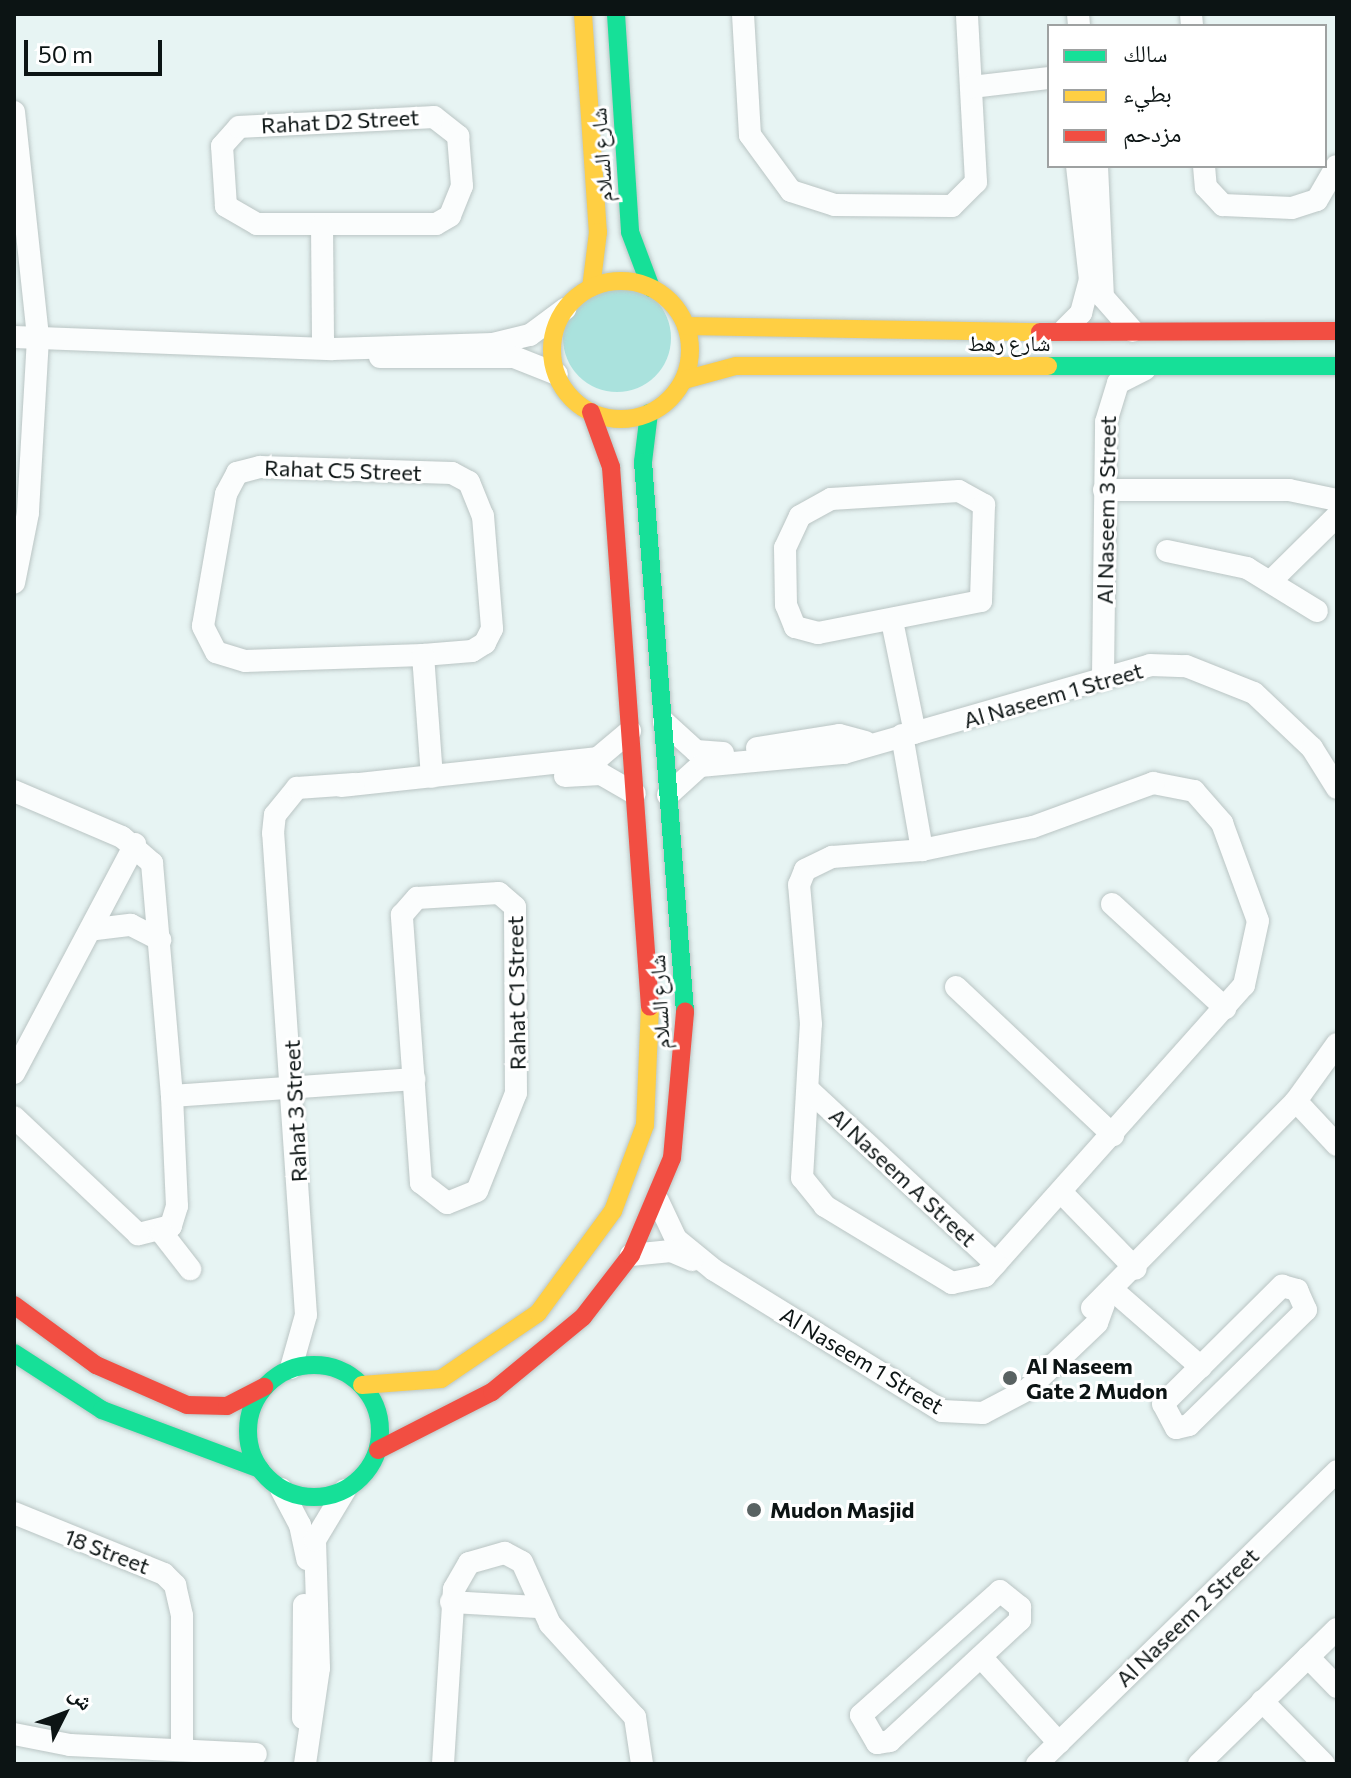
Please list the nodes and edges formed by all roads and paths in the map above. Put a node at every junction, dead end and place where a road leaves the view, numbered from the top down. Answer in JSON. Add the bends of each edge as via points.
{"nodes":[{"id":1,"x":583,"y":14,"type":"edge"},
{"id":2,"x":616,"y":14,"type":"edge"},
{"id":3,"x":743,"y":14,"type":"edge"},
{"id":4,"x":967,"y":14,"type":"edge"},
{"id":5,"x":1047,"y":78,"type":"edge"},
{"id":6,"x":972,"y":87,"type":"junction"},
{"id":7,"x":14,"y":112,"type":"edge"},
{"id":8,"x":1337,"y":166,"type":"edge"},
{"id":9,"x":1204,"y":168,"type":"edge"},
{"id":10,"x":1087,"y":172,"type":"edge"},
{"id":11,"x":21,"y":214,"type":"edge"},
{"id":12,"x":322,"y":225,"type":"junction"},
{"id":13,"x":591,"y":288,"type":"junction"},
{"id":14,"x":651,"y":288,"type":"junction"},
{"id":15,"x":565,"y":309,"type":"junction"},
{"id":16,"x":686,"y":326,"type":"junction"},
{"id":17,"x":1065,"y":329,"type":"junction"},
{"id":18,"x":1133,"y":331,"type":"junction"},
{"id":19,"x":1337,"y":331,"type":"edge"},
{"id":20,"x":14,"y":337,"type":"edge"},
{"id":21,"x":38,"y":338,"type":"junction"},
{"id":22,"x":328,"y":349,"type":"junction"},
{"id":23,"x":415,"y":350,"type":"junction"},
{"id":24,"x":1151,"y":366,"type":"junction"},
{"id":25,"x":1337,"y":366,"type":"edge"},
{"id":26,"x":557,"y":374,"type":"junction"},
{"id":27,"x":684,"y":380,"type":"junction"},
{"id":28,"x":591,"y":412,"type":"junction"},
{"id":29,"x":649,"y":413,"type":"junction"},
{"id":30,"x":23,"y":468,"type":"edge"},
{"id":31,"x":1104,"y":490,"type":"junction"},
{"id":32,"x":1337,"y":500,"type":"edge"},
{"id":33,"x":1337,"y":516,"type":"edge"},
{"id":34,"x":1167,"y":551,"type":"dead end"},
{"id":35,"x":1272,"y":580,"type":"junction"},
{"id":36,"x":14,"y":583,"type":"edge"},
{"id":37,"x":1317,"y":611,"type":"dead end"},
{"id":38,"x":892,"y":621,"type":"junction"},
{"id":39,"x":423,"y":655,"type":"junction"},
{"id":40,"x":1103,"y":676,"type":"junction"},
{"id":41,"x":664,"y":722,"type":"junction"},
{"id":42,"x":630,"y":731,"type":"junction"},
{"id":43,"x":908,"y":734,"type":"junction"},
{"id":44,"x":773,"y":752,"type":"junction"},
{"id":45,"x":555,"y":770,"type":"junction"},
{"id":46,"x":441,"y":776,"type":"junction"},
{"id":47,"x":1337,"y":788,"type":"edge"},
{"id":48,"x":14,"y":791,"type":"edge"},
{"id":49,"x":635,"y":794,"type":"junction"},
{"id":50,"x":668,"y":795,"type":"junction"},
{"id":51,"x":135,"y":844,"type":"junction"},
{"id":52,"x":922,"y":850,"type":"junction"},
{"id":53,"x":1112,"y":904,"type":"dead end"},
{"id":54,"x":96,"y":929,"type":"junction"},
{"id":55,"x":160,"y":940,"type":"junction"},
{"id":56,"x":956,"y":987,"type":"dead end"},
{"id":57,"x":1225,"y":1008,"type":"junction"},
{"id":58,"x":1337,"y":1044,"type":"edge"},
{"id":59,"x":14,"y":1073,"type":"edge"},
{"id":60,"x":414,"y":1079,"type":"junction"},
{"id":61,"x":296,"y":1087,"type":"junction"},
{"id":62,"x":809,"y":1090,"type":"junction"},
{"id":63,"x":172,"y":1096,"type":"junction"},
{"id":64,"x":1296,"y":1101,"type":"junction"},
{"id":65,"x":14,"y":1117,"type":"edge"},
{"id":66,"x":1113,"y":1135,"type":"junction"},
{"id":67,"x":1337,"y":1145,"type":"edge"},
{"id":68,"x":1061,"y":1192,"type":"junction"},
{"id":69,"x":658,"y":1201,"type":"junction"},
{"id":70,"x":162,"y":1233,"type":"junction"},
{"id":71,"x":631,"y":1255,"type":"junction"},
{"id":72,"x":996,"y":1264,"type":"junction"},
{"id":73,"x":190,"y":1269,"type":"dead end"},
{"id":74,"x":1136,"y":1269,"type":"junction"},
{"id":75,"x":714,"y":1270,"type":"junction"},
{"id":76,"x":1110,"y":1298,"type":"junction"},
{"id":77,"x":14,"y":1305,"type":"edge"},
{"id":78,"x":14,"y":1353,"type":"edge"},
{"id":79,"x":1201,"y":1367,"type":"junction"},
{"id":80,"x":291,"y":1368,"type":"junction"},
{"id":81,"x":362,"y":1385,"type":"junction"},
{"id":82,"x":264,"y":1387,"type":"junction"},
{"id":83,"x":378,"y":1450,"type":"junction"},
{"id":84,"x":260,"y":1469,"type":"junction"},
{"id":85,"x":1337,"y":1471,"type":"edge"},
{"id":86,"x":281,"y":1489,"type":"junction"},
{"id":87,"x":345,"y":1490,"type":"junction"},
{"id":88,"x":14,"y":1513,"type":"edge"},
{"id":89,"x":451,"y":1602,"type":"junction"},
{"id":90,"x":539,"y":1607,"type":"junction"},
{"id":91,"x":1337,"y":1629,"type":"edge"},
{"id":92,"x":981,"y":1657,"type":"junction"},
{"id":93,"x":1308,"y":1657,"type":"junction"},
{"id":94,"x":310,"y":1658,"type":"junction"},
{"id":95,"x":1337,"y":1687,"type":"edge"},
{"id":96,"x":1262,"y":1701,"type":"junction"},
{"id":97,"x":14,"y":1734,"type":"edge"},
{"id":98,"x":1059,"y":1743,"type":"junction"},
{"id":99,"x":182,"y":1750,"type":"junction"},
{"id":100,"x":256,"y":1754,"type":"dead end"},
{"id":101,"x":70,"y":1755,"type":"edge"},
{"id":102,"x":305,"y":1764,"type":"edge"},
{"id":103,"x":443,"y":1764,"type":"edge"},
{"id":104,"x":642,"y":1764,"type":"edge"},
{"id":105,"x":1037,"y":1764,"type":"edge"},
{"id":106,"x":1199,"y":1764,"type":"edge"},
{"id":107,"x":1324,"y":1764,"type":"edge"}],
"edges":[{"from":1,"to":13,"type":"street","name":"شارع السلام","via":[[598,232]]},
{"from":2,"to":14,"type":"street","name":"شارع السلام","via":[[630,232]]},
{"from":3,"to":6,"type":"street","via":[[750,135],[775,175],[812,202],[963,202],[976,182]]},
{"from":4,"to":6,"type":"street"},
{"from":5,"to":6,"type":"street"},
{"from":7,"to":11,"type":"street"},
{"from":8,"to":9,"type":"street","via":[[1317,200],[1292,208],[1223,205],[1206,187]]},
{"from":10,"to":17,"type":"street","via":[[1089,292]]},
{"from":10,"to":18,"type":"street","via":[[1103,297]]},
{"from":11,"to":21,"type":"street"},
{"from":12,"to":12,"type":"street","name":"Rahat D2 Street","via":[[419,225],[450,216],[462,186],[458,136],[448,123],[419,116],[239,127],[228,134],[222,160],[234,216]]},
{"from":12,"to":22,"type":"street"},
{"from":13,"to":14,"type":"street","via":[[631,282]]},
{"from":13,"to":15,"type":"street"},
{"from":14,"to":16,"type":"street"},
{"from":15,"to":23,"type":"street","via":[[517,340]]},
{"from":15,"to":26,"type":"street","via":[[553,341]]},
{"from":16,"to":17,"type":"street","name":"شارع رهط","via":[[755,332]]},
{"from":16,"to":27,"type":"street"},
{"from":17,"to":18,"type":"street","name":"شارع رهط"},
{"from":18,"to":19,"type":"street","name":"شارع رهط"},
{"from":20,"to":21,"type":"street"},
{"from":21,"to":22,"type":"street"},
{"from":21,"to":30,"type":"street"},
{"from":22,"to":23,"type":"street"},
{"from":23,"to":26,"type":"street","via":[[514,357]]},
{"from":24,"to":25,"type":"street","name":"شارع رهط"},
{"from":24,"to":27,"type":"street","name":"شارع رهط","via":[[736,366]]},
{"from":24,"to":31,"type":"street","name":"Al Naseem 3 Street","via":[[1110,395]]},
{"from":26,"to":28,"type":"street"},
{"from":27,"to":29,"type":"street"},
{"from":28,"to":29,"type":"street","via":[[630,419]]},
{"from":28,"to":42,"type":"street","name":"شارع السلام","via":[[611,467]]},
{"from":29,"to":41,"type":"street","name":"شارع السلام","via":[[643,462]]},
{"from":30,"to":36,"type":"street"},
{"from":31,"to":32,"type":"street","via":[[1309,490]]},
{"from":31,"to":40,"type":"street","name":"Al Naseem 3 Street"},
{"from":33,"to":35,"type":"street"},
{"from":34,"to":35,"type":"street","via":[[1221,560]]},
{"from":35,"to":37,"type":"street"},
{"from":38,"to":38,"type":"street","via":[[981,601],[984,515],[978,497],[959,491],[831,499],[800,516],[785,548],[786,605],[795,627],[818,633]]},
{"from":38,"to":43,"type":"street"},
{"from":39,"to":39,"type":"street","name":"Rahat C5 Street","via":[[472,651],[492,629],[483,516],[469,482],[452,473],[260,467],[237,473],[226,494],[203,626],[216,652],[245,661]]},
{"from":39,"to":46,"type":"street"},
{"from":40,"to":43,"type":"street","name":"Al Naseem 1 Street"},
{"from":40,"to":47,"type":"street","name":"Al Naseem 1 Street","via":[[1150,665],[1221,676],[1281,714]]},
{"from":41,"to":44,"type":"street","name":"Al Naseem 1 Street","via":[[685,744],[708,754]]},
{"from":41,"to":50,"type":"street","name":"شارع السلام"},
{"from":42,"to":45,"type":"street","name":"Rahat 3 Street","via":[[598,758]]},
{"from":42,"to":49,"type":"street","name":"شارع السلام"},
{"from":43,"to":44,"type":"street","name":"Al Naseem 1 Street"},
{"from":43,"to":52,"type":"street"},
{"from":44,"to":50,"type":"street","name":"Al Naseem 1 Street","via":[[700,766]]},
{"from":45,"to":46,"type":"street","name":"Rahat 3 Street"},
{"from":45,"to":49,"type":"street","name":"Rahat 3 Street","via":[[601,774]]},
{"from":46,"to":61,"type":"street","name":"Rahat 3 Street","via":[[297,788],[275,815]]},
{"from":48,"to":51,"type":"street"},
{"from":49,"to":81,"type":"street","name":"شارع السلام","via":[[652,1080],[636,1155],[613,1211],[566,1283],[508,1340],[441,1379]]},
{"from":50,"to":69,"type":"street","name":"شارع السلام","via":[[686,1068]]},
{"from":51,"to":54,"type":"street"},
{"from":51,"to":55,"type":"street","via":[[156,875]]},
{"from":52,"to":57,"type":"street","name":"Al Naseem A Street","via":[[1033,827],[1153,783],[1194,791],[1222,823],[1258,921],[1256,954]]},
{"from":52,"to":62,"type":"street","name":"Al Naseem A Street","via":[[832,857],[805,870],[799,885]]},
{"from":53,"to":57,"type":"street"},
{"from":54,"to":55,"type":"street","via":[[131,925]]},
{"from":54,"to":59,"type":"street"},
{"from":55,"to":63,"type":"street"},
{"from":56,"to":66,"type":"street"},
{"from":57,"to":66,"type":"street","name":"Al Naseem A Street"},
{"from":58,"to":64,"type":"street","name":"Al Naseem 1 Street"},
{"from":60,"to":60,"type":"street","name":"Rahat C1 Street","via":[[421,1183],[432,1196],[464,1201],[477,1191],[497,1148],[519,1071],[515,907],[499,893],[417,898],[402,915]]},
{"from":60,"to":61,"type":"street"},
{"from":61,"to":63,"type":"street"},
{"from":61,"to":80,"type":"street","name":"Rahat 3 Street","via":[[306,1315]]},
{"from":62,"to":72,"type":"street","name":"Al Naseem A Street"},
{"from":62,"to":72,"type":"street","name":"Al Naseem A Street","via":[[800,1163],[814,1199],[952,1283],[969,1283]]},
{"from":63,"to":70,"type":"street","via":[[177,1206]]},
{"from":64,"to":67,"type":"street"},
{"from":64,"to":74,"type":"street","name":"Al Naseem 1 Street"},
{"from":65,"to":70,"type":"street","via":[[128,1227]]},
{"from":66,"to":68,"type":"street","name":"Al Naseem A Street"},
{"from":68,"to":72,"type":"street","name":"Al Naseem A Street"},
{"from":68,"to":74,"type":"street"},
{"from":69,"to":71,"type":"street","name":"شارع السلام"},
{"from":69,"to":75,"type":"street","name":"Al Naseem 1 Street","via":[[676,1239]]},
{"from":70,"to":73,"type":"street"},
{"from":71,"to":75,"type":"street","name":"Al Naseem 1 Street","via":[[671,1251]]},
{"from":71,"to":83,"type":"street","name":"شارع السلام","via":[[583,1317],[525,1370]]},
{"from":74,"to":76,"type":"street","name":"Al Naseem 1 Street"},
{"from":75,"to":76,"type":"street","name":"Al Naseem 1 Street","via":[[942,1411],[983,1413],[1015,1394],[1066,1343],[1101,1318]]},
{"from":76,"to":79,"type":"street"},
{"from":77,"to":82,"type":"street","via":[[96,1365],[187,1405],[227,1406]]},
{"from":78,"to":84,"type":"street","via":[[102,1410],[222,1449]]},
{"from":79,"to":79,"type":"street","via":[[1282,1286],[1293,1286],[1306,1301],[1306,1310],[1185,1428],[1176,1428],[1163,1404]]},
{"from":80,"to":81,"type":"street","via":[[323,1365]]},
{"from":80,"to":82,"type":"street"},
{"from":81,"to":83,"type":"street","via":[[379,1415]]},
{"from":82,"to":84,"type":"street","via":[[247,1427]]},
{"from":83,"to":87,"type":"street"},
{"from":84,"to":86,"type":"street"},
{"from":85,"to":98,"type":"street","name":"Al Naseem 2 Street"},
{"from":86,"to":87,"type":"street","via":[[313,1498]]},
{"from":86,"to":94,"type":"street","via":[[307,1558]]},
{"from":87,"to":94,"type":"street","via":[[315,1540]]},
{"from":88,"to":99,"type":"street","name":"18 Street","via":[[164,1574],[175,1585],[182,1616]]},
{"from":89,"to":90,"type":"street"},
{"from":89,"to":90,"type":"street","via":[[469,1563],[505,1553],[533,1579]]},
{"from":89,"to":103,"type":"street"},
{"from":90,"to":104,"type":"street","via":[[635,1717]]},
{"from":91,"to":93,"type":"street"},
{"from":92,"to":92,"type":"street","via":[[1020,1620],[1020,1607],[1006,1593],[994,1593],[978,1607],[864,1711],[860,1725],[886,1744]]},
{"from":92,"to":98,"type":"street"},
{"from":93,"to":95,"type":"street"},
{"from":93,"to":96,"type":"street"},
{"from":94,"to":102,"type":"street"},
{"from":96,"to":106,"type":"street"},
{"from":96,"to":107,"type":"street"},
{"from":97,"to":101,"type":"street"},
{"from":98,"to":105,"type":"street","name":"Al Naseem 2 Street"},
{"from":99,"to":100,"type":"street"},
{"from":99,"to":101,"type":"street"}]}
